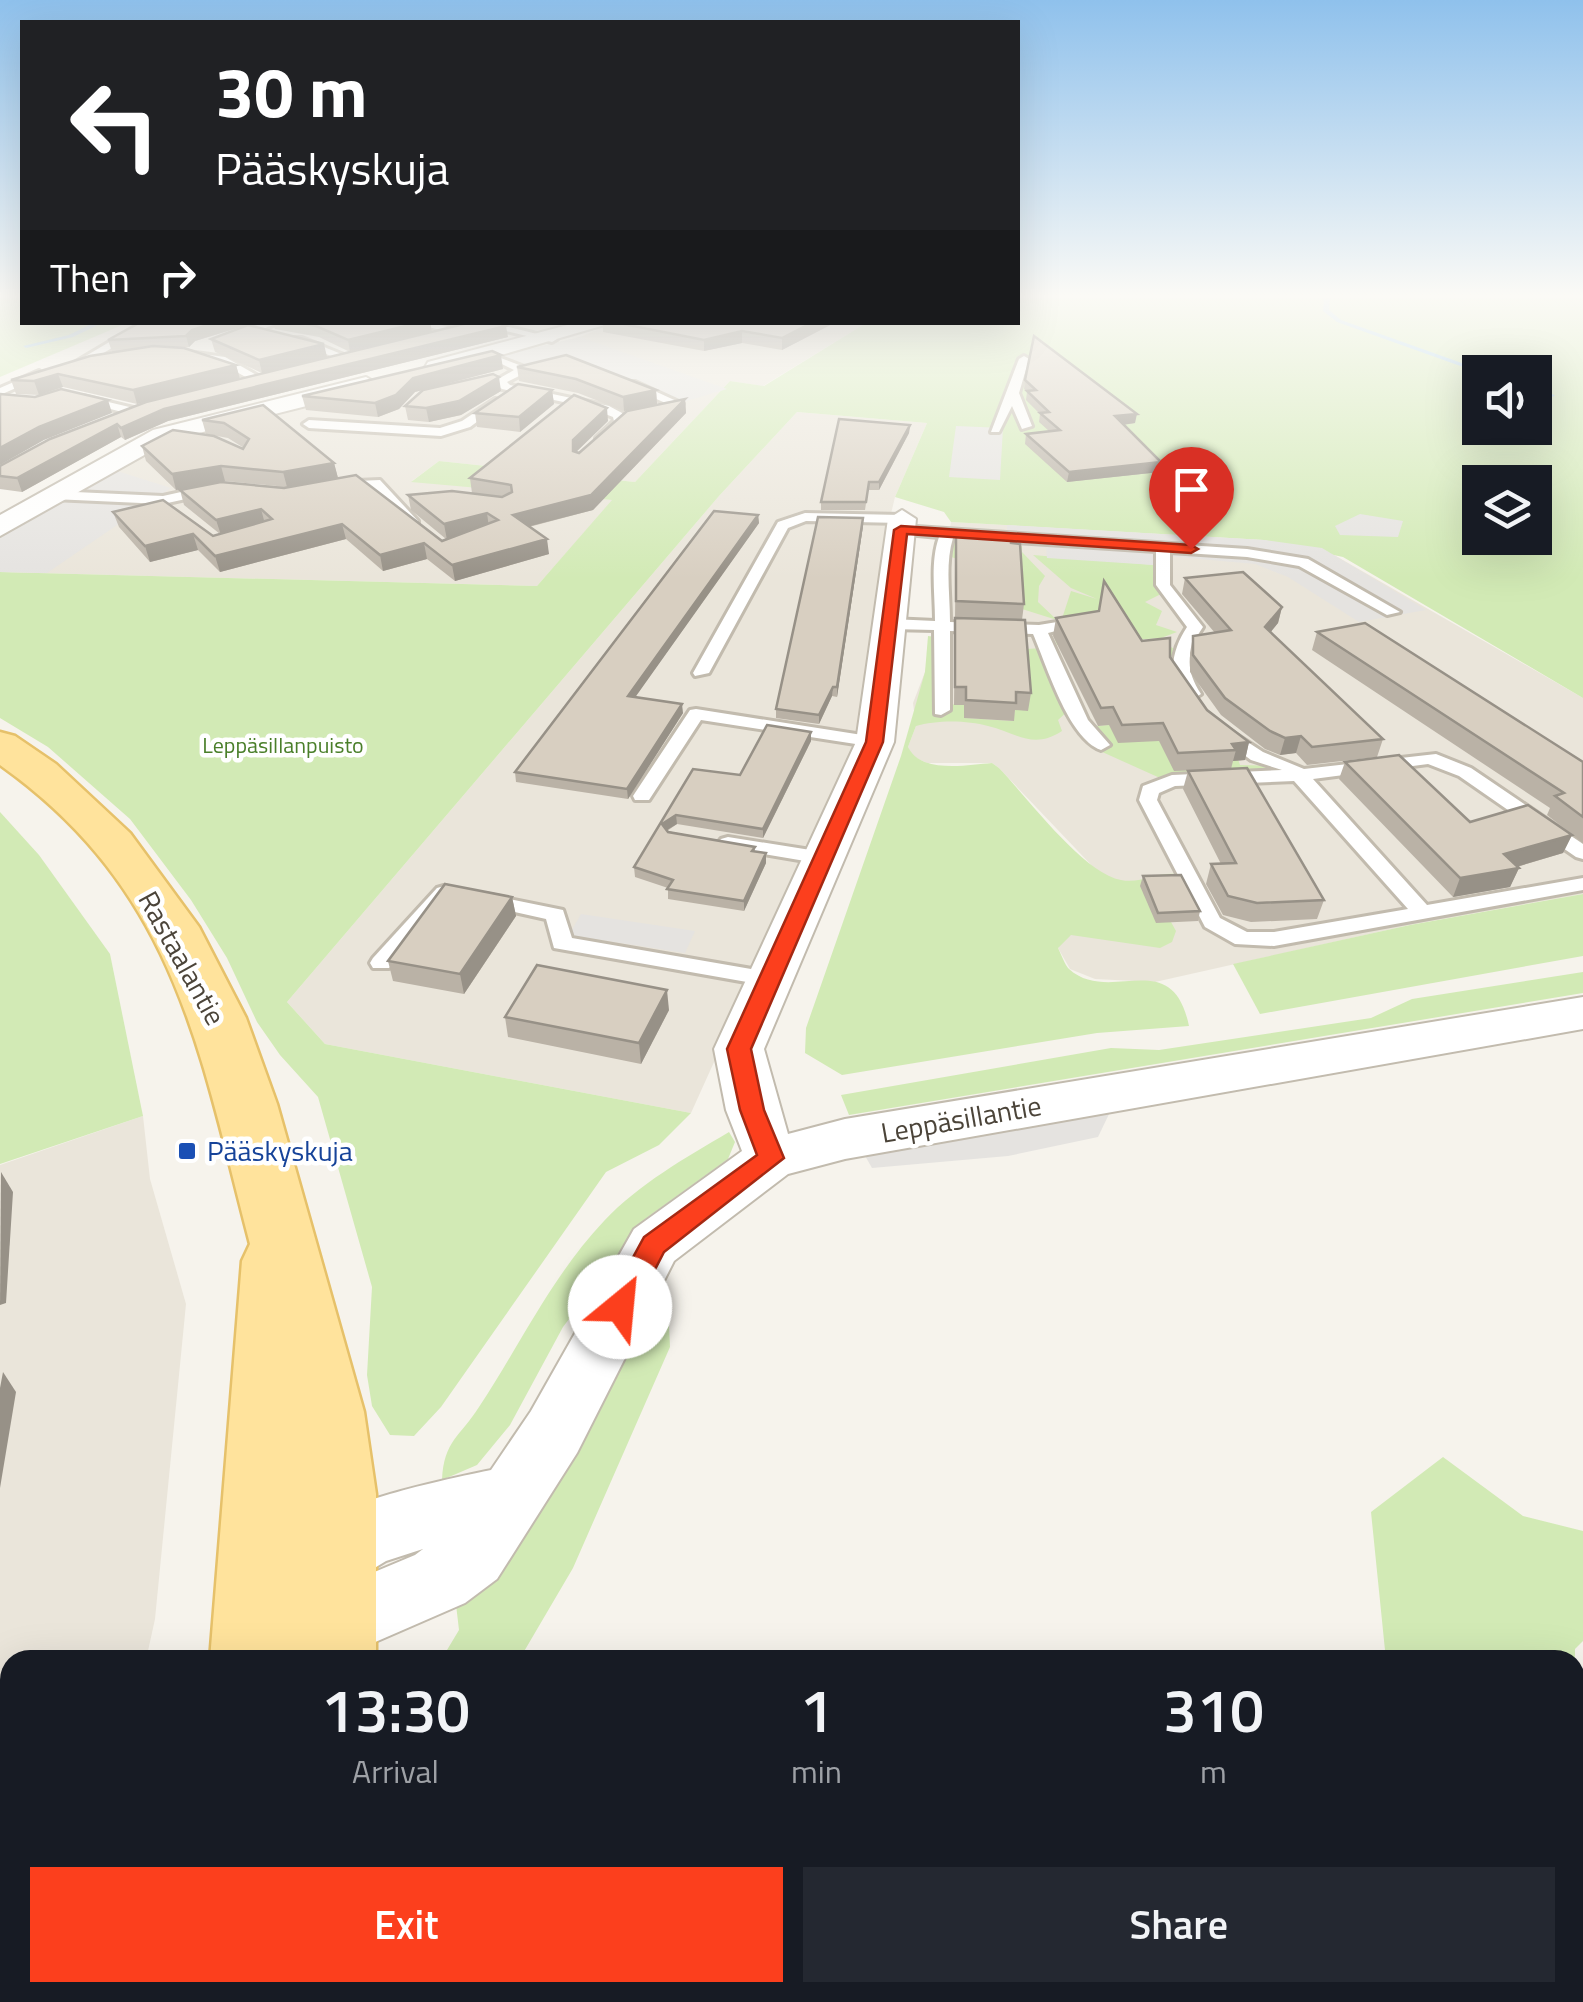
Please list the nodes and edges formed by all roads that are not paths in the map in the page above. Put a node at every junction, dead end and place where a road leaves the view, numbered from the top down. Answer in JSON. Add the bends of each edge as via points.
{"nodes":[{"id":1,"x":338,"y":391,"type":"edge"},
{"id":2,"x":609,"y":391,"type":"edge"},
{"id":3,"x":648,"y":391,"type":"edge"},
{"id":4,"x":515,"y":392,"type":"joint"},
{"id":5,"x":1013,"y":393,"type":"joint"},
{"id":6,"x":64,"y":394,"type":"edge"},
{"id":7,"x":576,"y":400,"type":"junction"},
{"id":8,"x":159,"y":405,"type":"edge"},
{"id":9,"x":138,"y":412,"type":"junction"},
{"id":10,"x":405,"y":414,"type":"edge"},
{"id":11,"x":555,"y":414,"type":"edge"},
{"id":12,"x":619,"y":420,"type":"junction"},
{"id":13,"x":105,"y":423,"type":"edge"},
{"id":14,"x":309,"y":424,"type":"dead end"},
{"id":15,"x":1026,"y":426,"type":"dead end"},
{"id":16,"x":364,"y":427,"type":"junction"},
{"id":17,"x":995,"y":429,"type":"dead end"},
{"id":18,"x":162,"y":435,"type":"junction"},
{"id":19,"x":203,"y":441,"type":"edge"},
{"id":20,"x":594,"y":447,"type":"edge"},
{"id":21,"x":323,"y":488,"type":"edge"},
{"id":22,"x":224,"y":489,"type":"edge"},
{"id":23,"x":53,"y":495,"type":"junction"},
{"id":24,"x":163,"y":500,"type":"junction"},
{"id":25,"x":393,"y":502,"type":"junction"},
{"id":26,"x":412,"y":504,"type":"edge"},
{"id":27,"x":188,"y":518,"type":"edge"},
{"id":28,"x":901,"y":524,"type":"junction"},
{"id":29,"x":0,"y":526,"type":"edge"},
{"id":30,"x":420,"y":530,"type":"edge"},
{"id":31,"x":947,"y":533,"type":"junction"},
{"id":32,"x":1163,"y":547,"type":"junction"},
{"id":33,"x":1392,"y":612,"type":"dead end"},
{"id":34,"x":1088,"y":619,"type":"edge"},
{"id":35,"x":891,"y":624,"type":"junction"},
{"id":36,"x":942,"y":626,"type":"junction"},
{"id":37,"x":1039,"y":630,"type":"junction"},
{"id":38,"x":701,"y":673,"type":"dead end"},
{"id":39,"x":941,"y":710,"type":"dead end"},
{"id":40,"x":874,"y":742,"type":"junction"},
{"id":41,"x":0,"y":745,"type":"edge"},
{"id":42,"x":1101,"y":745,"type":"dead end"},
{"id":43,"x":1300,"y":776,"type":"junction"},
{"id":44,"x":642,"y":796,"type":"dead end"},
{"id":45,"x":713,"y":840,"type":"edge"},
{"id":46,"x":1583,"y":853,"type":"edge"},
{"id":47,"x":823,"y":858,"type":"junction"},
{"id":48,"x":1583,"y":884,"type":"edge"},
{"id":49,"x":1423,"y":912,"type":"junction"},
{"id":50,"x":382,"y":962,"type":"dead end"},
{"id":51,"x":769,"y":979,"type":"junction"},
{"id":52,"x":1583,"y":1013,"type":"edge"},
{"id":53,"x":771,"y":1158,"type":"junction"},
{"id":54,"x":277,"y":1223,"type":"junction"},
{"id":55,"x":334,"y":1612,"type":"edge"},
{"id":56,"x":255,"y":1636,"type":"edge"}],
"edges":[{"from":1,"to":18,"type":"street"},
{"from":2,"to":7,"type":"lane"},
{"from":3,"to":12,"type":"lane","via":[[676,404],[673,410]]},
{"from":4,"to":7,"type":"lane"},
{"from":4,"to":16,"type":"lane","via":[[441,432]]},
{"from":5,"to":15,"type":"lane"},
{"from":5,"to":17,"type":"lane"},
{"from":6,"to":9,"type":"lane"},
{"from":7,"to":11,"type":"lane"},
{"from":7,"to":12,"type":"lane","via":[[609,409]]},
{"from":8,"to":9,"type":"lane"},
{"from":9,"to":13,"type":"lane"},
{"from":10,"to":16,"type":"lane"},
{"from":12,"to":20,"type":"lane"},
{"from":14,"to":16,"type":"lane"},
{"from":18,"to":19,"type":"lane"},
{"from":18,"to":23,"type":"street"},
{"from":21,"to":25,"type":"lane","via":[[375,483]]},
{"from":22,"to":24,"type":"lane"},
{"from":23,"to":24,"type":"lane"},
{"from":23,"to":29,"type":"street"},
{"from":24,"to":27,"type":"lane"},
{"from":25,"to":26,"type":"lane"},
{"from":25,"to":30,"type":"lane"},
{"from":28,"to":31,"type":"lane"},
{"from":28,"to":35,"type":"street"},
{"from":28,"to":38,"type":"lane","via":[[804,516],[783,525]]},
{"from":31,"to":32,"type":"lane"},
{"from":31,"to":36,"type":"lane","via":[[939,559]]},
{"from":32,"to":33,"type":"lane","via":[[1303,562]]},
{"from":32,"to":43,"type":"lane","via":[[1164,586],[1195,627],[1178,652],[1178,672],[1208,716],[1257,756]]},
{"from":34,"to":37,"type":"lane"},
{"from":35,"to":36,"type":"lane"},
{"from":35,"to":40,"type":"street"},
{"from":36,"to":37,"type":"lane"},
{"from":36,"to":39,"type":"lane"},
{"from":37,"to":42,"type":"lane","via":[[1080,722]]},
{"from":40,"to":44,"type":"lane","via":[[696,714]]},
{"from":40,"to":47,"type":"street"},
{"from":41,"to":54,"type":"main road","name":"Rastaalantie","via":[[102,832],[183,946],[235,1063]]},
{"from":43,"to":46,"type":"lane","via":[[1430,758],[1465,772]]},
{"from":43,"to":49,"type":"lane"},
{"from":43,"to":49,"type":"lane","via":[[1182,780],[1150,790],[1148,800],[1212,922],[1254,941]]},
{"from":45,"to":47,"type":"lane"},
{"from":47,"to":51,"type":"street"},
{"from":48,"to":49,"type":"lane"},
{"from":50,"to":51,"type":"lane","via":[[441,892],[556,914],[562,944]]},
{"from":51,"to":53,"type":"street","via":[[739,1049]]},
{"from":52,"to":53,"type":"street","name":"Leppäsillantie","via":[[845,1138]]},
{"from":53,"to":55,"type":"street","name":"Leppäsillantie","via":[[654,1245],[554,1432],[473,1555],[440,1580]]},
{"from":54,"to":55,"type":"main road","name":"Rastaalantie","via":[[315,1351],[332,1440]]},
{"from":54,"to":56,"type":"main road","name":"Rastaalantie"},
{"from":55,"to":56,"type":"street"}]}
